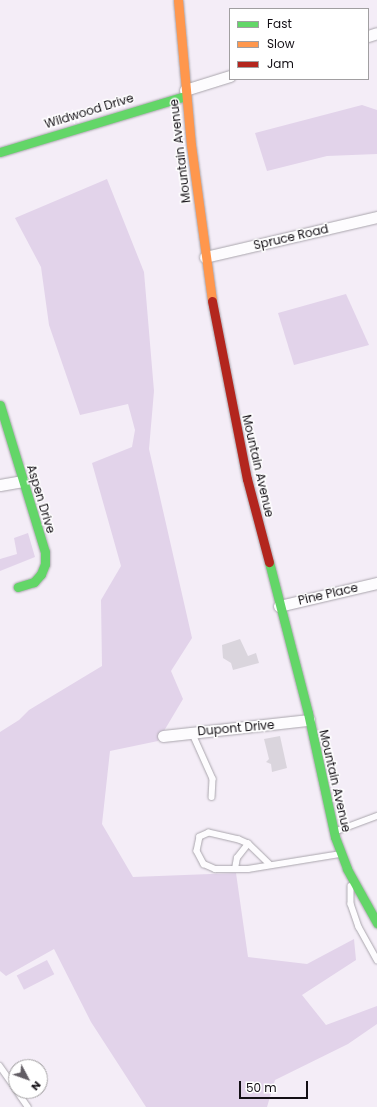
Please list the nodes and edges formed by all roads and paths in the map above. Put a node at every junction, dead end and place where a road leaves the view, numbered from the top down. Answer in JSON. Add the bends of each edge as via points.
{"nodes":[{"id":1,"x":178,"y":0,"type":"edge"},
{"id":2,"x":229,"y":76,"type":"edge"},
{"id":3,"x":186,"y":93,"type":"junction"},
{"id":4,"x":0,"y":152,"type":"edge"},
{"id":5,"x":377,"y":217,"type":"edge"},
{"id":6,"x":205,"y":257,"type":"junction"},
{"id":7,"x":0,"y":405,"type":"edge"},
{"id":8,"x":23,"y":481,"type":"junction"},
{"id":9,"x":0,"y":485,"type":"edge"},
{"id":10,"x":377,"y":583,"type":"edge"},
{"id":11,"x":18,"y":587,"type":"dead end"},
{"id":12,"x":279,"y":606,"type":"junction"},
{"id":13,"x":309,"y":720,"type":"junction"},
{"id":14,"x":192,"y":732,"type":"junction"},
{"id":15,"x":163,"y":736,"type":"dead end"},
{"id":16,"x":212,"y":797,"type":"dead end"},
{"id":17,"x":377,"y":816,"type":"edge"},
{"id":18,"x":334,"y":832,"type":"junction"},
{"id":19,"x":248,"y":844,"type":"junction"},
{"id":20,"x":341,"y":854,"type":"junction"},
{"id":21,"x":270,"y":865,"type":"junction"},
{"id":22,"x":235,"y":869,"type":"junction"},
{"id":23,"x":350,"y":876,"type":"junction"},
{"id":24,"x":377,"y":923,"type":"edge"},
{"id":25,"x":377,"y":960,"type":"edge"},
{"id":26,"x":0,"y":1066,"type":"edge"},
{"id":27,"x":8,"y":1077,"type":"edge"}],
"edges":[{"from":1,"to":3,"type":"street","name":"Mountain Avenue"},
{"from":2,"to":3,"type":"street"},
{"from":3,"to":4,"type":"street","name":"Wildwood Drive"},
{"from":3,"to":6,"type":"street","name":"Mountain Avenue"},
{"from":5,"to":6,"type":"street","name":"Spruce Road"},
{"from":6,"to":12,"type":"street","name":"Mountain Avenue","via":[[236,425]]},
{"from":7,"to":8,"type":"street","name":"Aspen Drive"},
{"from":8,"to":9,"type":"street"},
{"from":8,"to":11,"type":"street","name":"Aspen Drive","via":[[46,558],[38,578]]},
{"from":10,"to":12,"type":"street","name":"Pine Place"},
{"from":12,"to":13,"type":"street","name":"Mountain Avenue"},
{"from":13,"to":14,"type":"street","name":"Dupont Drive","via":[[252,728]]},
{"from":13,"to":18,"type":"street","name":"Mountain Avenue"},
{"from":14,"to":15,"type":"street","name":"Dupont Drive"},
{"from":14,"to":16,"type":"lane","via":[[213,779]]},
{"from":17,"to":18,"type":"lane"},
{"from":18,"to":20,"type":"street","name":"Mountain Avenue"},
{"from":19,"to":21,"type":"lane"},
{"from":19,"to":22,"type":"lane","via":[[237,858]]},
{"from":19,"to":22,"type":"lane","via":[[209,833],[200,837],[197,851],[204,864],[215,869]]},
{"from":20,"to":21,"type":"lane"},
{"from":20,"to":23,"type":"street","name":"Mountain Avenue"},
{"from":21,"to":22,"type":"lane"},
{"from":23,"to":24,"type":"street","name":"Mountain Avenue"},
{"from":23,"to":25,"type":"lane","via":[[352,904],[359,927]]},
{"from":26,"to":27,"type":"lane"}]}
